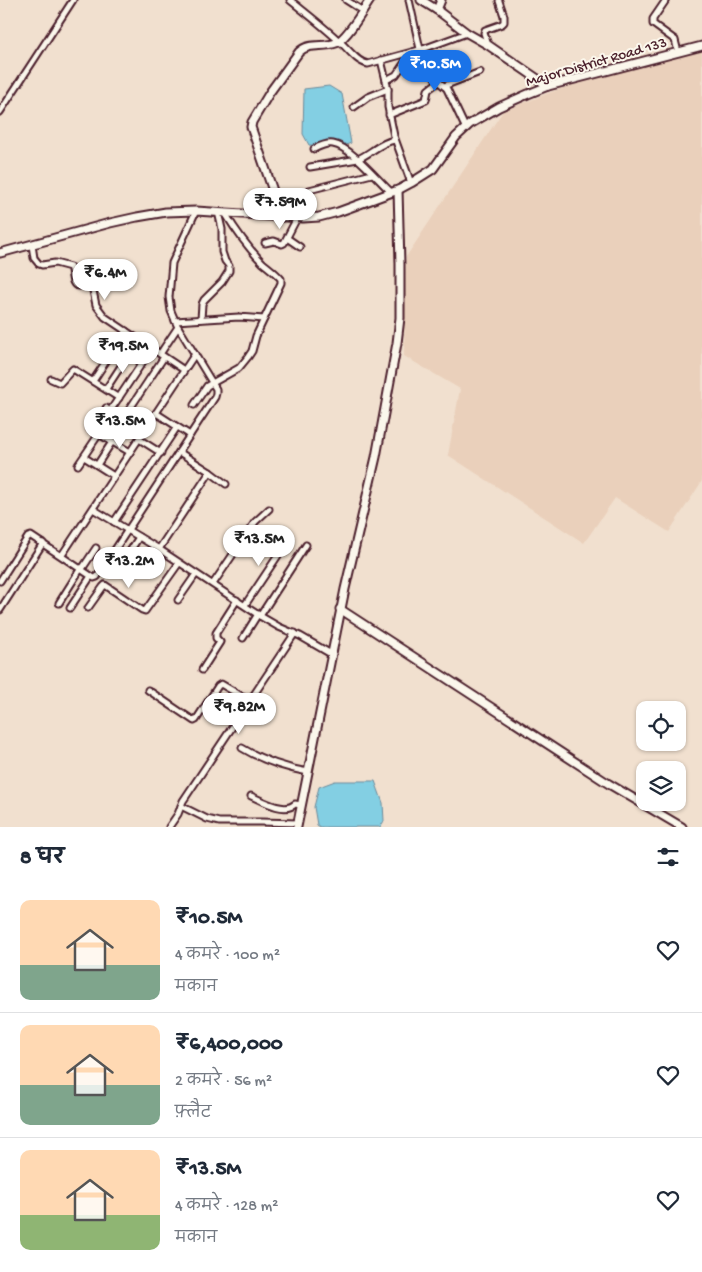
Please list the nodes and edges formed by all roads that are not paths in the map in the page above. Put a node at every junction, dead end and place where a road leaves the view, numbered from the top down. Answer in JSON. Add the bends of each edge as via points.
{"nodes":[{"id":1,"x":73,"y":0,"type":"edge"},
{"id":2,"x":346,"y":0,"type":"edge"},
{"id":3,"x":370,"y":0,"type":"edge"},
{"id":4,"x":409,"y":0,"type":"edge"},
{"id":5,"x":421,"y":0,"type":"edge"},
{"id":6,"x":441,"y":0,"type":"edge"},
{"id":7,"x":666,"y":0,"type":"edge"},
{"id":8,"x":293,"y":1,"type":"edge"},
{"id":9,"x":499,"y":1,"type":"edge"},
{"id":10,"x":437,"y":10,"type":"junction"},
{"id":11,"x":363,"y":11,"type":"junction"},
{"id":12,"x":467,"y":33,"type":"junction"},
{"id":13,"x":340,"y":41,"type":"junction"},
{"id":14,"x":488,"y":45,"type":"junction"},
{"id":15,"x":702,"y":46,"type":"edge"},
{"id":16,"x":422,"y":49,"type":"junction"},
{"id":17,"x":412,"y":52,"type":"junction"},
{"id":18,"x":678,"y":52,"type":"junction"},
{"id":19,"x":381,"y":60,"type":"junction"},
{"id":20,"x":446,"y":69,"type":"dead end"},
{"id":21,"x":480,"y":72,"type":"dead end"},
{"id":22,"x":433,"y":74,"type":"junction"},
{"id":23,"x":386,"y":80,"type":"junction"},
{"id":24,"x":438,"y":82,"type":"junction"},
{"id":25,"x":444,"y":86,"type":"junction"},
{"id":26,"x":548,"y":86,"type":"junction"},
{"id":27,"x":388,"y":89,"type":"junction"},
{"id":28,"x":354,"y":108,"type":"dead end"},
{"id":29,"x":0,"y":112,"type":"edge"},
{"id":30,"x":389,"y":115,"type":"junction"},
{"id":31,"x":465,"y":127,"type":"junction"},
{"id":32,"x":395,"y":140,"type":"junction"},
{"id":33,"x":314,"y":149,"type":"dead end"},
{"id":34,"x":358,"y":159,"type":"junction"},
{"id":35,"x":310,"y":167,"type":"dead end"},
{"id":36,"x":372,"y":174,"type":"junction"},
{"id":37,"x":410,"y":183,"type":"junction"},
{"id":38,"x":308,"y":190,"type":"dead end"},
{"id":39,"x":394,"y":191,"type":"junction"},
{"id":40,"x":196,"y":211,"type":"junction"},
{"id":41,"x":222,"y":213,"type":"junction"},
{"id":42,"x":282,"y":217,"type":"junction"},
{"id":43,"x":297,"y":218,"type":"junction"},
{"id":44,"x":287,"y":238,"type":"junction"},
{"id":45,"x":265,"y":243,"type":"dead end"},
{"id":46,"x":32,"y":244,"type":"junction"},
{"id":47,"x":300,"y":247,"type":"dead end"},
{"id":48,"x":0,"y":254,"type":"edge"},
{"id":49,"x":201,"y":319,"type":"junction"},
{"id":50,"x":264,"y":319,"type":"junction"},
{"id":51,"x":175,"y":321,"type":"junction"},
{"id":52,"x":178,"y":327,"type":"junction"},
{"id":53,"x":126,"y":331,"type":"junction"},
{"id":54,"x":138,"y":340,"type":"junction"},
{"id":55,"x":152,"y":348,"type":"junction"},
{"id":56,"x":195,"y":354,"type":"junction"},
{"id":57,"x":162,"y":355,"type":"junction"},
{"id":58,"x":184,"y":370,"type":"junction"},
{"id":59,"x":51,"y":379,"type":"dead end"},
{"id":60,"x":93,"y":381,"type":"junction"},
{"id":61,"x":212,"y":383,"type":"junction"},
{"id":62,"x":106,"y":389,"type":"junction"},
{"id":63,"x":119,"y":398,"type":"junction"},
{"id":64,"x":194,"y":405,"type":"dead end"},
{"id":65,"x":156,"y":413,"type":"junction"},
{"id":66,"x":123,"y":419,"type":"junction"},
{"id":67,"x":177,"y":427,"type":"junction"},
{"id":68,"x":90,"y":429,"type":"dead end"},
{"id":69,"x":143,"y":432,"type":"junction"},
{"id":70,"x":99,"y":434,"type":"junction"},
{"id":71,"x":190,"y":435,"type":"junction"},
{"id":72,"x":139,"y":439,"type":"junction"},
{"id":73,"x":112,"y":442,"type":"junction"},
{"id":74,"x":130,"y":452,"type":"junction"},
{"id":75,"x":179,"y":452,"type":"junction"},
{"id":76,"x":160,"y":453,"type":"junction"},
{"id":77,"x":84,"y":457,"type":"junction"},
{"id":78,"x":97,"y":465,"type":"junction"},
{"id":79,"x":78,"y":466,"type":"dead end"},
{"id":80,"x":210,"y":472,"type":"junction"},
{"id":81,"x":114,"y":476,"type":"junction"},
{"id":82,"x":226,"y":484,"type":"dead end"},
{"id":83,"x":93,"y":509,"type":"junction"},
{"id":84,"x":269,"y":509,"type":"dead end"},
{"id":85,"x":114,"y":522,"type":"junction"},
{"id":86,"x":128,"y":530,"type":"junction"},
{"id":87,"x":139,"y":537,"type":"junction"},
{"id":88,"x":289,"y":539,"type":"dead end"},
{"id":89,"x":43,"y":543,"type":"junction"},
{"id":90,"x":306,"y":545,"type":"dead end"},
{"id":91,"x":96,"y":548,"type":"dead end"},
{"id":92,"x":159,"y":549,"type":"junction"},
{"id":93,"x":62,"y":556,"type":"junction"},
{"id":94,"x":179,"y":563,"type":"junction"},
{"id":95,"x":81,"y":569,"type":"junction"},
{"id":96,"x":118,"y":570,"type":"dead end"},
{"id":97,"x":196,"y":574,"type":"junction"},
{"id":98,"x":91,"y":576,"type":"junction"},
{"id":99,"x":0,"y":581,"type":"edge"},
{"id":100,"x":213,"y":584,"type":"junction"},
{"id":101,"x":178,"y":600,"type":"dead end"},
{"id":102,"x":237,"y":600,"type":"junction"},
{"id":103,"x":59,"y":602,"type":"dead end"},
{"id":104,"x":244,"y":605,"type":"junction"},
{"id":105,"x":70,"y":608,"type":"dead end"},
{"id":106,"x":88,"y":608,"type":"dead end"},
{"id":107,"x":340,"y":609,"type":"junction"},
{"id":108,"x":0,"y":610,"type":"edge"},
{"id":109,"x":259,"y":615,"type":"junction"},
{"id":110,"x":295,"y":633,"type":"junction"},
{"id":111,"x":243,"y":638,"type":"dead end"},
{"id":112,"x":331,"y":654,"type":"junction"},
{"id":113,"x":202,"y":670,"type":"dead end"},
{"id":114,"x":148,"y":690,"type":"dead end"},
{"id":115,"x":250,"y":701,"type":"junction"},
{"id":116,"x":242,"y":748,"type":"dead end"},
{"id":117,"x":308,"y":772,"type":"junction"},
{"id":118,"x":251,"y":796,"type":"dead end"},
{"id":119,"x":302,"y":805,"type":"junction"},
{"id":120,"x":181,"y":806,"type":"junction"},
{"id":121,"x":298,"y":825,"type":"edge"},
{"id":122,"x":169,"y":827,"type":"edge"},
{"id":123,"x":682,"y":827,"type":"edge"}],
"edges":[{"from":1,"to":29,"type":"street"},
{"from":2,"to":11,"type":"street"},
{"from":3,"to":11,"type":"street"},
{"from":4,"to":16,"type":"street"},
{"from":5,"to":10,"type":"street"},
{"from":6,"to":10,"type":"street"},
{"from":7,"to":18,"type":"street","via":[[652,22],[675,40]]},
{"from":8,"to":13,"type":"street"},
{"from":9,"to":14,"type":"street","via":[[504,19],[502,24],[485,30]]},
{"from":10,"to":12,"type":"street"},
{"from":11,"to":13,"type":"street"},
{"from":12,"to":14,"type":"street"},
{"from":12,"to":16,"type":"street"},
{"from":13,"to":19,"type":"street","via":[[365,64]]},
{"from":13,"to":42,"type":"street","via":[[302,49],[252,122]]},
{"from":14,"to":26,"type":"street"},
{"from":15,"to":18,"type":"street","name":"Major District Road 133"},
{"from":16,"to":17,"type":"street"},
{"from":16,"to":22,"type":"street"},
{"from":17,"to":19,"type":"street"},
{"from":17,"to":23,"type":"street","via":[[396,75]]},
{"from":18,"to":26,"type":"street","name":"Major District Road 133"},
{"from":19,"to":23,"type":"street"},
{"from":20,"to":22,"type":"street"},
{"from":21,"to":25,"type":"street"},
{"from":22,"to":24,"type":"street"},
{"from":23,"to":27,"type":"street"},
{"from":24,"to":25,"type":"street"},
{"from":24,"to":30,"type":"street","via":[[428,90],[426,100]]},
{"from":25,"to":31,"type":"street"},
{"from":26,"to":31,"type":"street","name":"Major District Road 133","via":[[499,107]]},
{"from":27,"to":28,"type":"street","via":[[368,97]]},
{"from":27,"to":30,"type":"street"},
{"from":30,"to":32,"type":"street"},
{"from":31,"to":37,"type":"street","name":"Major District Road 133","via":[[434,168]]},
{"from":32,"to":34,"type":"street"},
{"from":32,"to":37,"type":"street"},
{"from":33,"to":34,"type":"street","via":[[331,144]]},
{"from":34,"to":35,"type":"street"},
{"from":34,"to":36,"type":"street"},
{"from":36,"to":38,"type":"street"},
{"from":36,"to":39,"type":"street"},
{"from":37,"to":39,"type":"street","name":"Major District Road 133"},
{"from":39,"to":43,"type":"street","name":"Major District Road 133","via":[[330,214]]},
{"from":39,"to":107,"type":"street","via":[[400,264],[397,343],[376,457]]},
{"from":40,"to":41,"type":"street","name":"Major District Road 133"},
{"from":40,"to":46,"type":"street","name":"Major District Road 133","via":[[137,217]]},
{"from":40,"to":51,"type":"street","via":[[172,264],[169,297]]},
{"from":41,"to":42,"type":"street","name":"Major District Road 133"},
{"from":41,"to":49,"type":"street","via":[[222,252],[229,271],[204,300]]},
{"from":41,"to":50,"type":"street","via":[[252,251],[281,279]]},
{"from":42,"to":43,"type":"street","name":"Major District Road 133"},
{"from":43,"to":44,"type":"street"},
{"from":44,"to":45,"type":"street","via":[[282,244],[274,241]]},
{"from":44,"to":47,"type":"street"},
{"from":46,"to":48,"type":"street","name":"Major District Road 133"},
{"from":46,"to":53,"type":"street","via":[[36,262],[70,267],[76,285],[92,286],[100,312]]},
{"from":49,"to":50,"type":"street"},
{"from":49,"to":51,"type":"street"},
{"from":50,"to":61,"type":"street","via":[[248,357],[239,368]]},
{"from":51,"to":52,"type":"street"},
{"from":52,"to":56,"type":"street"},
{"from":52,"to":57,"type":"street"},
{"from":53,"to":54,"type":"street"},
{"from":53,"to":60,"type":"street"},
{"from":54,"to":55,"type":"street"},
{"from":54,"to":62,"type":"street"},
{"from":55,"to":57,"type":"street"},
{"from":55,"to":63,"type":"street"},
{"from":56,"to":58,"type":"street"},
{"from":56,"to":61,"type":"street"},
{"from":57,"to":58,"type":"street"},
{"from":57,"to":66,"type":"street"},
{"from":58,"to":65,"type":"street"},
{"from":59,"to":60,"type":"street","via":[[60,384],[73,369]]},
{"from":60,"to":62,"type":"street"},
{"from":61,"to":64,"type":"street"},
{"from":61,"to":71,"type":"street","via":[[216,389],[215,397]]},
{"from":62,"to":63,"type":"street"},
{"from":63,"to":66,"type":"street","via":[[108,409]]},
{"from":65,"to":67,"type":"street"},
{"from":65,"to":69,"type":"street"},
{"from":66,"to":69,"type":"street"},
{"from":67,"to":71,"type":"street"},
{"from":67,"to":76,"type":"street"},
{"from":68,"to":70,"type":"street"},
{"from":69,"to":72,"type":"street"},
{"from":70,"to":73,"type":"street"},
{"from":70,"to":77,"type":"street"},
{"from":71,"to":75,"type":"street"},
{"from":72,"to":74,"type":"street"},
{"from":72,"to":76,"type":"street"},
{"from":73,"to":74,"type":"street"},
{"from":73,"to":78,"type":"street"},
{"from":74,"to":81,"type":"street"},
{"from":75,"to":80,"type":"street"},
{"from":75,"to":86,"type":"street"},
{"from":76,"to":85,"type":"street"},
{"from":77,"to":78,"type":"street"},
{"from":77,"to":79,"type":"street"},
{"from":78,"to":81,"type":"street"},
{"from":80,"to":82,"type":"street"},
{"from":80,"to":92,"type":"street"},
{"from":81,"to":83,"type":"street"},
{"from":83,"to":85,"type":"street"},
{"from":83,"to":93,"type":"street"},
{"from":84,"to":100,"type":"street","via":[[255,522]]},
{"from":85,"to":86,"type":"street"},
{"from":86,"to":87,"type":"street"},
{"from":86,"to":98,"type":"street","via":[[97,577]]},
{"from":87,"to":92,"type":"street"},
{"from":87,"to":96,"type":"street"},
{"from":88,"to":104,"type":"street"},
{"from":89,"to":93,"type":"street"},
{"from":89,"to":99,"type":"street","via":[[28,537]]},
{"from":89,"to":108,"type":"street"},
{"from":90,"to":109,"type":"street"},
{"from":91,"to":95,"type":"street"},
{"from":92,"to":94,"type":"street"},
{"from":93,"to":95,"type":"street"},
{"from":94,"to":97,"type":"street"},
{"from":94,"to":106,"type":"street","via":[[145,611],[105,585]]},
{"from":95,"to":98,"type":"street"},
{"from":95,"to":103,"type":"street"},
{"from":97,"to":100,"type":"street"},
{"from":97,"to":101,"type":"street"},
{"from":98,"to":105,"type":"street"},
{"from":100,"to":102,"type":"street"},
{"from":102,"to":104,"type":"street"},
{"from":102,"to":113,"type":"street","via":[[216,633],[220,642]]},
{"from":104,"to":109,"type":"street"},
{"from":107,"to":112,"type":"street"},
{"from":107,"to":123,"type":"street"},
{"from":109,"to":110,"type":"street"},
{"from":109,"to":111,"type":"street"},
{"from":110,"to":112,"type":"street"},
{"from":110,"to":115,"type":"street"},
{"from":112,"to":117,"type":"street"},
{"from":114,"to":115,"type":"street","via":[[194,720],[221,684]]},
{"from":115,"to":120,"type":"street"},
{"from":116,"to":117,"type":"street","via":[[287,768]]},
{"from":117,"to":119,"type":"street"},
{"from":118,"to":119,"type":"street","via":[[287,808]]},
{"from":119,"to":121,"type":"street"},
{"from":120,"to":121,"type":"street","via":[[219,822]]},
{"from":120,"to":122,"type":"street"}]}
